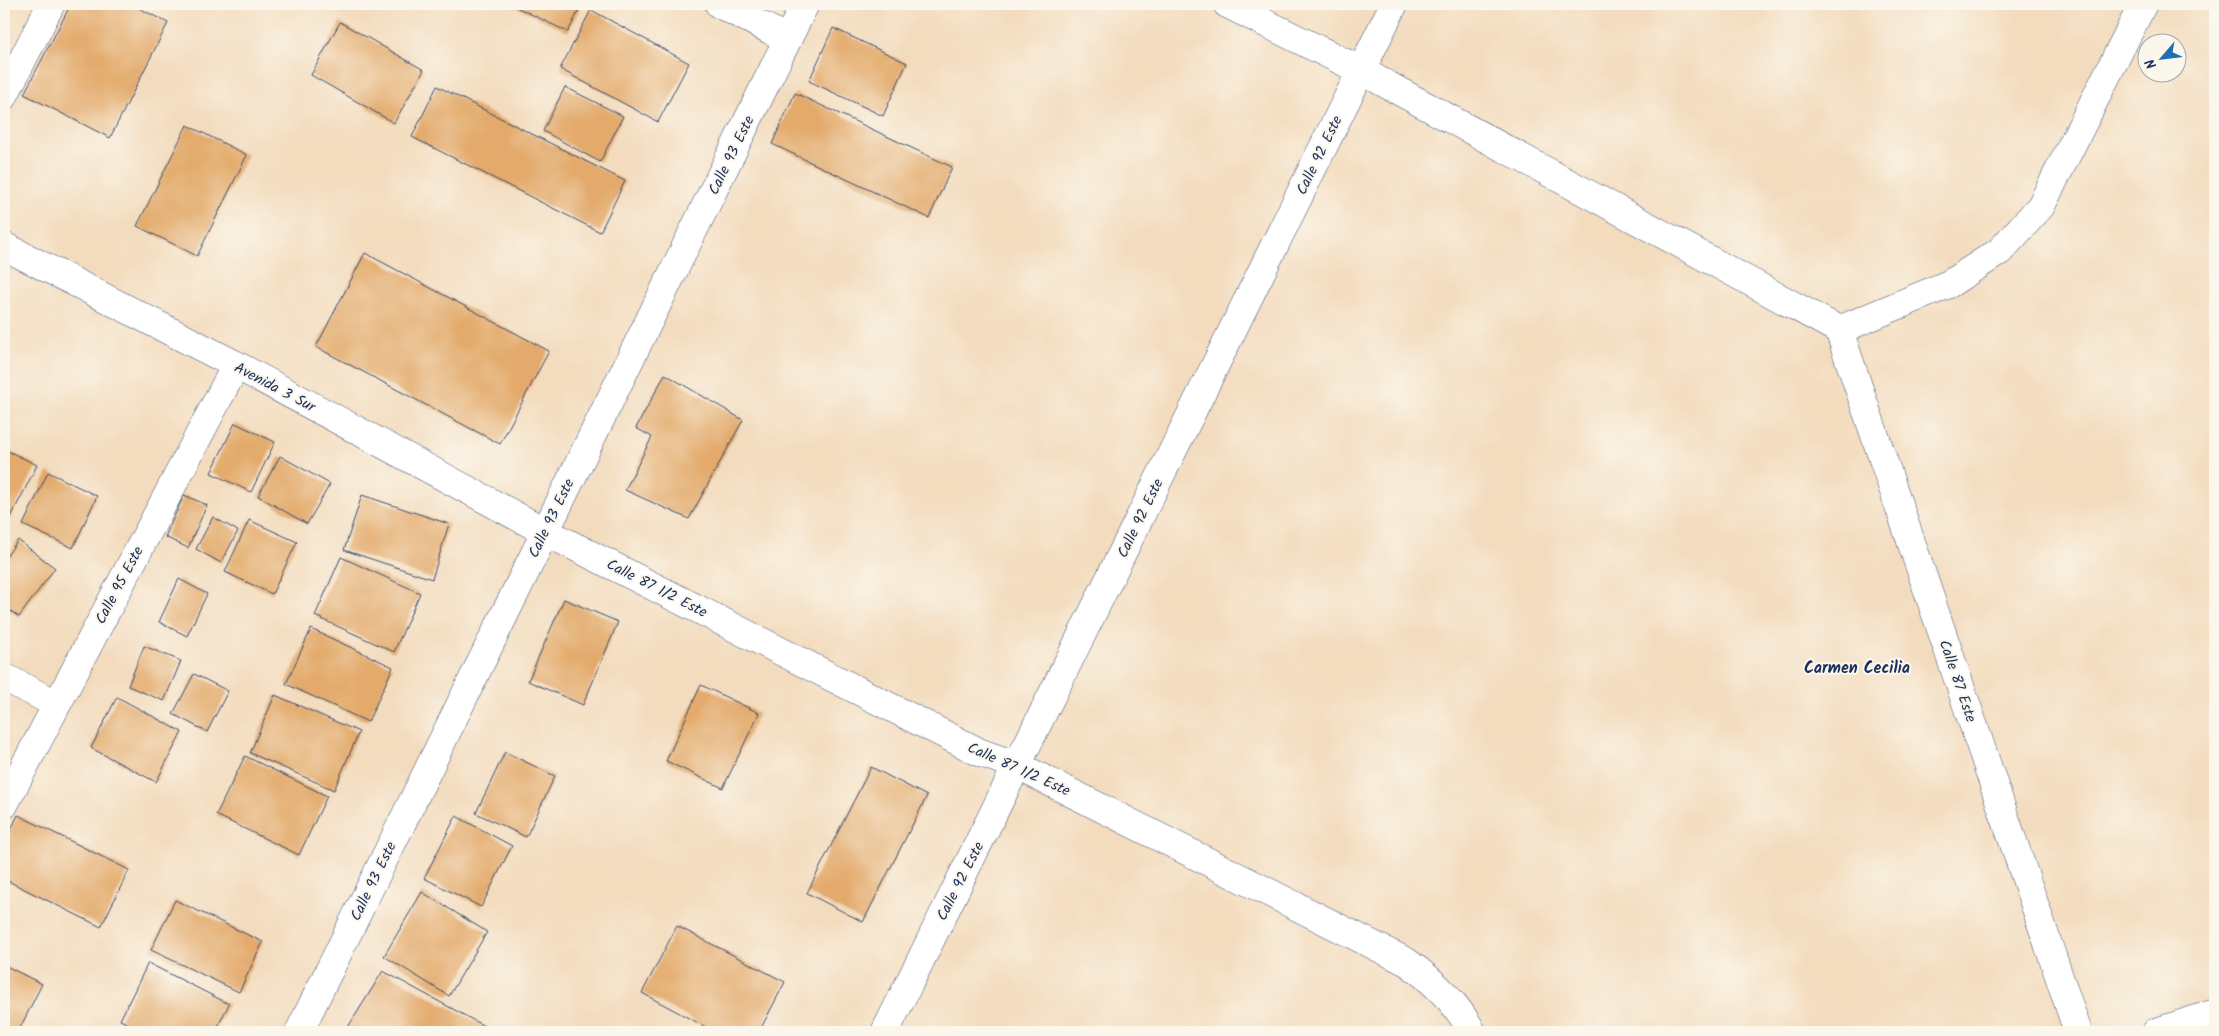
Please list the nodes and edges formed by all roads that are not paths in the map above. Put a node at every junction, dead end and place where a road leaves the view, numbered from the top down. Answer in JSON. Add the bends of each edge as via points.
{"nodes":[{"id":1,"x":51,"y":4,"type":"edge"},
{"id":2,"x":719,"y":4,"type":"edge"},
{"id":3,"x":805,"y":4,"type":"edge"},
{"id":4,"x":1227,"y":4,"type":"edge"},
{"id":5,"x":1394,"y":4,"type":"edge"},
{"id":6,"x":2142,"y":4,"type":"edge"},
{"id":7,"x":788,"y":39,"type":"junction"},
{"id":8,"x":1360,"y":70,"type":"junction"},
{"id":9,"x":4,"y":96,"type":"edge"},
{"id":10,"x":4,"y":246,"type":"edge"},
{"id":11,"x":1839,"y":330,"type":"junction"},
{"id":12,"x":236,"y":365,"type":"junction"},
{"id":13,"x":544,"y":531,"type":"junction"},
{"id":14,"x":4,"y":677,"type":"edge"},
{"id":15,"x":56,"y":704,"type":"junction"},
{"id":16,"x":1018,"y":766,"type":"junction"},
{"id":17,"x":4,"y":805,"type":"edge"},
{"id":18,"x":2215,"y":1013,"type":"edge"},
{"id":19,"x":299,"y":1032,"type":"edge"},
{"id":20,"x":885,"y":1032,"type":"edge"},
{"id":21,"x":1472,"y":1032,"type":"edge"},
{"id":22,"x":2078,"y":1032,"type":"edge"},
{"id":23,"x":2156,"y":1032,"type":"edge"}],
"edges":[{"from":1,"to":9,"type":"street"},
{"from":2,"to":7,"type":"street"},
{"from":3,"to":7,"type":"street","name":"Calle 93 Este"},
{"from":4,"to":8,"type":"street"},
{"from":5,"to":8,"type":"street","name":"Calle 92 Este"},
{"from":6,"to":11,"type":"street","via":[[2041,206],[2000,251],[1949,284]]},
{"from":7,"to":13,"type":"street","name":"Calle 93 Este"},
{"from":8,"to":11,"type":"street"},
{"from":8,"to":16,"type":"street","name":"Calle 92 Este"},
{"from":10,"to":12,"type":"street","name":"Avenida 3 Sur"},
{"from":11,"to":22,"type":"street","name":"Calle 87 Este"},
{"from":12,"to":13,"type":"street","name":"Avenida 3 Sur"},
{"from":12,"to":15,"type":"street","name":"Calle 95 Este"},
{"from":13,"to":16,"type":"street","name":"Calle 87 1/2 Este","via":[[981,753]]},
{"from":13,"to":19,"type":"street","name":"Calle 93 Este"},
{"from":14,"to":15,"type":"street"},
{"from":15,"to":17,"type":"street","name":"Calle 95 Este"},
{"from":16,"to":20,"type":"street","name":"Calle 92 Este"},
{"from":16,"to":21,"type":"street","name":"Calle 87 1/2 Este","via":[[1407,962],[1429,978],[1466,1019]]},
{"from":18,"to":23,"type":"street"}]}
